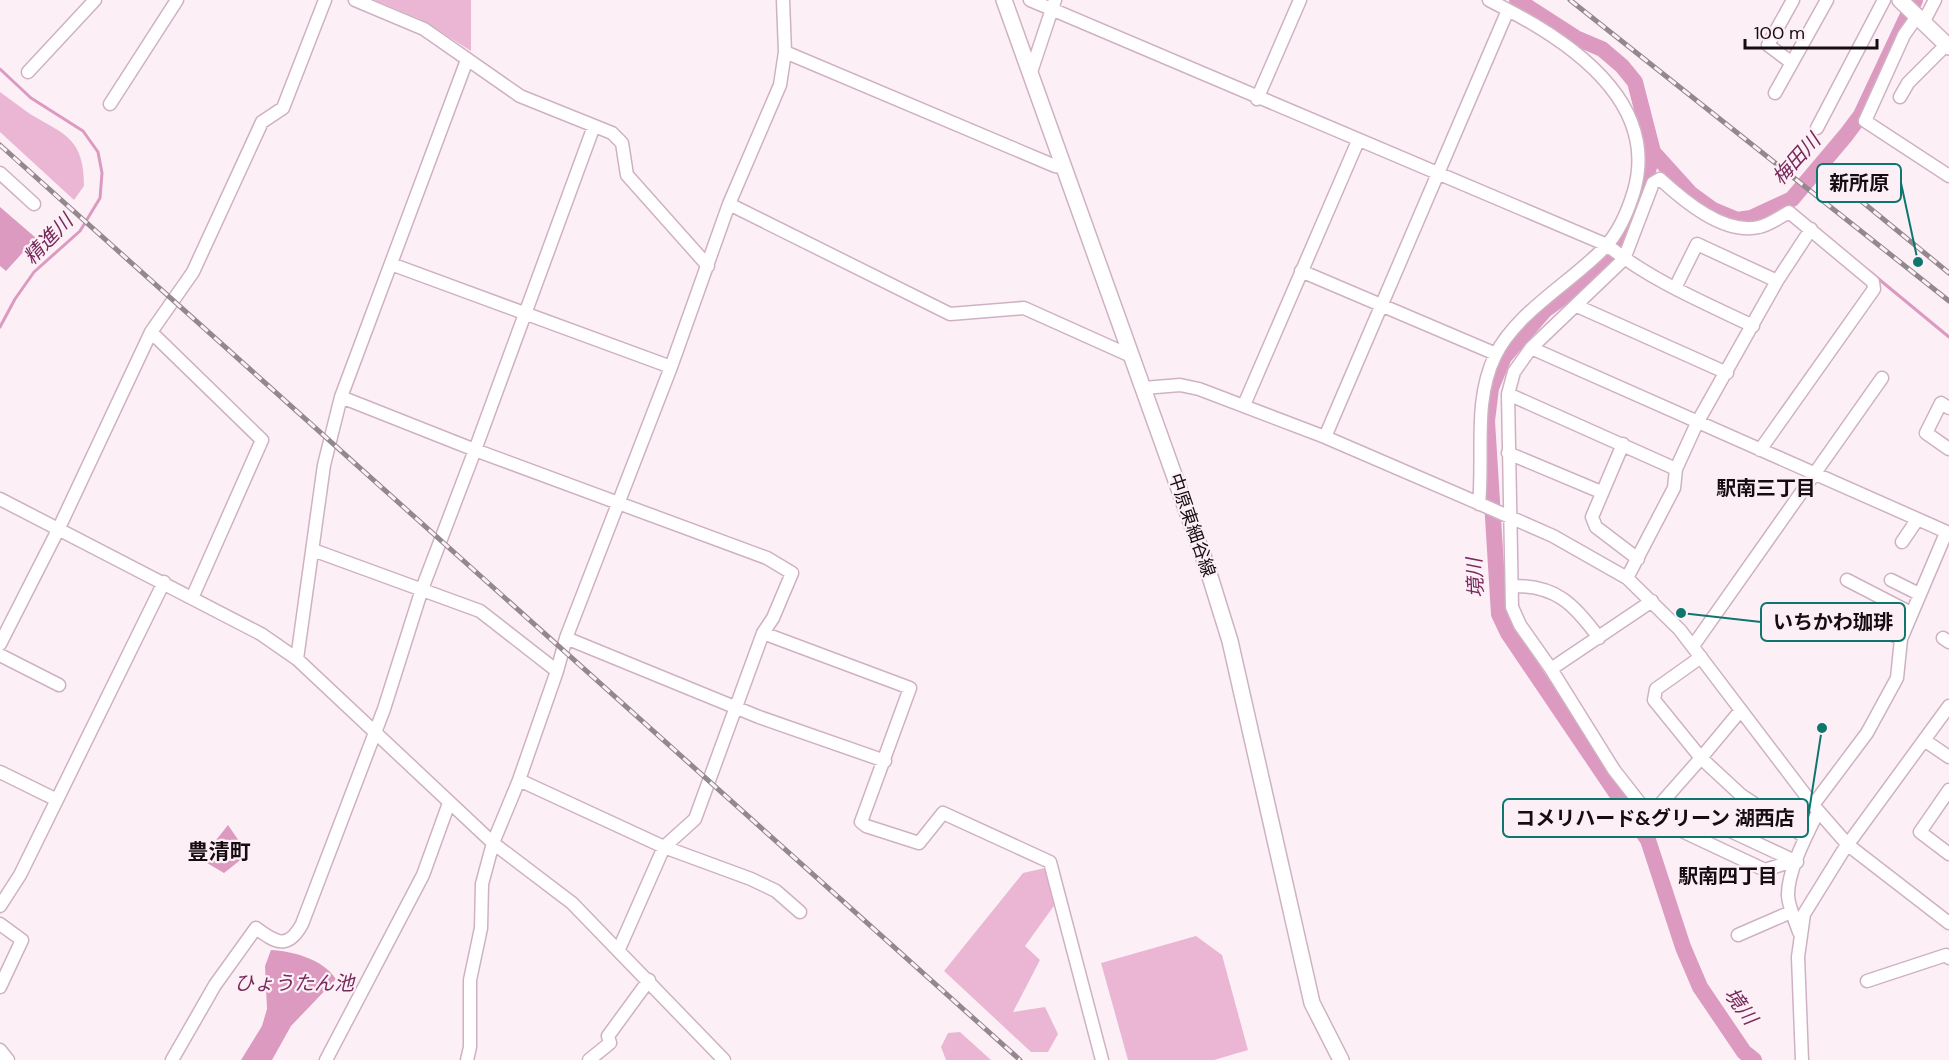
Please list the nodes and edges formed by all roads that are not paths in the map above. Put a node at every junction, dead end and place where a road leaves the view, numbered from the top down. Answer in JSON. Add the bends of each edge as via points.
{"nodes":[{"id":1,"x":95,"y":0,"type":"edge"},
{"id":2,"x":326,"y":0,"type":"edge"},
{"id":3,"x":355,"y":0,"type":"edge"},
{"id":4,"x":783,"y":0,"type":"edge"},
{"id":5,"x":1004,"y":0,"type":"edge"},
{"id":6,"x":1030,"y":0,"type":"edge"},
{"id":7,"x":1300,"y":0,"type":"edge"},
{"id":8,"x":1489,"y":0,"type":"edge"},
{"id":9,"x":1793,"y":0,"type":"edge"},
{"id":10,"x":1827,"y":0,"type":"edge"},
{"id":11,"x":1884,"y":0,"type":"edge"},
{"id":12,"x":1935,"y":0,"type":"edge"},
{"id":13,"x":175,"y":1,"type":"edge"},
{"id":14,"x":1053,"y":5,"type":"edge"},
{"id":15,"x":1911,"y":8,"type":"edge"},
{"id":16,"x":1508,"y":9,"type":"junction"},
{"id":17,"x":1948,"y":45,"type":"edge"},
{"id":18,"x":785,"y":52,"type":"junction"},
{"id":19,"x":467,"y":60,"type":"junction"},
{"id":20,"x":1792,"y":63,"type":"junction"},
{"id":21,"x":28,"y":72,"type":"dead end"},
{"id":22,"x":1030,"y":75,"type":"junction"},
{"id":23,"x":1775,"y":93,"type":"dead end"},
{"id":24,"x":1900,"y":97,"type":"dead end"},
{"id":25,"x":1257,"y":99,"type":"junction"},
{"id":26,"x":110,"y":104,"type":"dead end"},
{"id":27,"x":594,"y":126,"type":"junction"},
{"id":28,"x":1817,"y":128,"type":"dead end"},
{"id":29,"x":1358,"y":141,"type":"junction"},
{"id":30,"x":1062,"y":167,"type":"junction"},
{"id":31,"x":0,"y":172,"type":"edge"},
{"id":32,"x":1436,"y":174,"type":"junction"},
{"id":33,"x":1949,"y":176,"type":"edge"},
{"id":34,"x":34,"y":204,"type":"dead end"},
{"id":35,"x":729,"y":204,"type":"junction"},
{"id":36,"x":1811,"y":229,"type":"junction"},
{"id":37,"x":1607,"y":245,"type":"junction"},
{"id":38,"x":1624,"y":259,"type":"junction"},
{"id":39,"x":391,"y":264,"type":"junction"},
{"id":40,"x":708,"y":266,"type":"junction"},
{"id":41,"x":1301,"y":271,"type":"junction"},
{"id":42,"x":1777,"y":281,"type":"junction"},
{"id":43,"x":1675,"y":288,"type":"junction"},
{"id":44,"x":1383,"y":305,"type":"junction"},
{"id":45,"x":1577,"y":306,"type":"junction"},
{"id":46,"x":525,"y":313,"type":"junction"},
{"id":47,"x":1753,"y":326,"type":"junction"},
{"id":48,"x":151,"y":332,"type":"junction"},
{"id":49,"x":1531,"y":348,"type":"junction"},
{"id":50,"x":1496,"y":354,"type":"junction"},
{"id":51,"x":1131,"y":356,"type":"junction"},
{"id":52,"x":671,"y":367,"type":"junction"},
{"id":53,"x":1727,"y":373,"type":"junction"},
{"id":54,"x":1882,"y":378,"type":"dead end"},
{"id":55,"x":1144,"y":388,"type":"junction"},
{"id":56,"x":1508,"y":394,"type":"junction"},
{"id":57,"x":341,"y":397,"type":"junction"},
{"id":58,"x":1244,"y":405,"type":"junction"},
{"id":59,"x":1949,"y":408,"type":"edge"},
{"id":60,"x":1697,"y":423,"type":"junction"},
{"id":61,"x":1325,"y":437,"type":"junction"},
{"id":62,"x":1623,"y":444,"type":"junction"},
{"id":63,"x":1949,"y":448,"type":"edge"},
{"id":64,"x":475,"y":450,"type":"junction"},
{"id":65,"x":1760,"y":450,"type":"junction"},
{"id":66,"x":1508,"y":453,"type":"junction"},
{"id":67,"x":1676,"y":469,"type":"junction"},
{"id":68,"x":1815,"y":474,"type":"junction"},
{"id":69,"x":1601,"y":492,"type":"junction"},
{"id":70,"x":0,"y":499,"type":"edge"},
{"id":71,"x":618,"y":503,"type":"junction"},
{"id":72,"x":1482,"y":505,"type":"junction"},
{"id":73,"x":1509,"y":517,"type":"junction"},
{"id":74,"x":1917,"y":520,"type":"junction"},
{"id":75,"x":58,"y":530,"type":"junction"},
{"id":76,"x":1947,"y":533,"type":"edge"},
{"id":77,"x":1902,"y":542,"type":"dead end"},
{"id":78,"x":313,"y":550,"type":"junction"},
{"id":79,"x":1638,"y":559,"type":"junction"},
{"id":80,"x":1627,"y":578,"type":"junction"},
{"id":81,"x":1848,"y":580,"type":"dead end"},
{"id":82,"x":1891,"y":580,"type":"dead end"},
{"id":83,"x":164,"y":582,"type":"junction"},
{"id":84,"x":1512,"y":586,"type":"junction"},
{"id":85,"x":422,"y":589,"type":"junction"},
{"id":86,"x":1920,"y":594,"type":"junction"},
{"id":87,"x":192,"y":598,"type":"junction"},
{"id":88,"x":1652,"y":601,"type":"junction"},
{"id":89,"x":1911,"y":613,"type":"junction"},
{"id":90,"x":1873,"y":625,"type":"dead end"},
{"id":91,"x":763,"y":633,"type":"junction"},
{"id":92,"x":566,"y":638,"type":"junction"},
{"id":93,"x":1599,"y":638,"type":"junction"},
{"id":94,"x":1900,"y":639,"type":"junction"},
{"id":95,"x":0,"y":644,"type":"edge"},
{"id":96,"x":1693,"y":646,"type":"junction"},
{"id":97,"x":0,"y":655,"type":"edge"},
{"id":98,"x":1701,"y":657,"type":"junction"},
{"id":99,"x":297,"y":659,"type":"junction"},
{"id":100,"x":1551,"y":669,"type":"junction"},
{"id":101,"x":557,"y":671,"type":"junction"},
{"id":102,"x":59,"y":685,"type":"dead end"},
{"id":103,"x":734,"y":706,"type":"junction"},
{"id":104,"x":1949,"y":706,"type":"edge"},
{"id":105,"x":1741,"y":710,"type":"junction"},
{"id":106,"x":374,"y":733,"type":"junction"},
{"id":107,"x":1924,"y":740,"type":"junction"},
{"id":108,"x":1701,"y":758,"type":"junction"},
{"id":109,"x":1949,"y":758,"type":"edge"},
{"id":110,"x":885,"y":761,"type":"junction"},
{"id":111,"x":0,"y":772,"type":"edge"},
{"id":112,"x":519,"y":780,"type":"junction"},
{"id":113,"x":1949,"y":790,"type":"edge"},
{"id":114,"x":57,"y":800,"type":"junction"},
{"id":115,"x":1664,"y":800,"type":"junction"},
{"id":116,"x":449,"y":803,"type":"junction"},
{"id":117,"x":1815,"y":809,"type":"junction"},
{"id":118,"x":1650,"y":816,"type":"junction"},
{"id":119,"x":1805,"y":837,"type":"junction"},
{"id":120,"x":493,"y":843,"type":"junction"},
{"id":121,"x":1848,"y":845,"type":"junction"},
{"id":122,"x":664,"y":847,"type":"junction"},
{"id":123,"x":1949,"y":854,"type":"edge"},
{"id":124,"x":1795,"y":862,"type":"junction"},
{"id":125,"x":0,"y":906,"type":"edge"},
{"id":126,"x":800,"y":912,"type":"dead end"},
{"id":127,"x":1791,"y":912,"type":"junction"},
{"id":128,"x":1949,"y":923,"type":"edge"},
{"id":129,"x":0,"y":924,"type":"edge"},
{"id":130,"x":1799,"y":932,"type":"junction"},
{"id":131,"x":1738,"y":935,"type":"dead end"},
{"id":132,"x":619,"y":949,"type":"junction"},
{"id":133,"x":1949,"y":958,"type":"edge"},
{"id":134,"x":649,"y":980,"type":"junction"},
{"id":135,"x":1867,"y":981,"type":"dead end"},
{"id":136,"x":0,"y":987,"type":"edge"},
{"id":137,"x":0,"y":1050,"type":"edge"},
{"id":138,"x":8,"y":1060,"type":"edge"},
{"id":139,"x":171,"y":1060,"type":"edge"},
{"id":140,"x":326,"y":1060,"type":"edge"},
{"id":141,"x":467,"y":1060,"type":"edge"},
{"id":142,"x":589,"y":1060,"type":"edge"},
{"id":143,"x":724,"y":1060,"type":"edge"},
{"id":144,"x":1102,"y":1060,"type":"edge"},
{"id":145,"x":1341,"y":1060,"type":"edge"},
{"id":146,"x":1802,"y":1060,"type":"edge"}],
"edges":[{"from":1,"to":21,"type":"street"},
{"from":2,"to":48,"type":"street","via":[[283,108],[262,122],[193,272]]},
{"from":3,"to":19,"type":"street","via":[[405,19]]},
{"from":4,"to":18,"type":"street"},
{"from":5,"to":22,"type":"main road","name":"中原東細谷線"},
{"from":6,"to":14,"type":"street"},
{"from":7,"to":25,"type":"street"},
{"from":8,"to":16,"type":"street"},
{"from":9,"to":20,"type":"street","via":[[1768,45]]},
{"from":10,"to":20,"type":"street"},
{"from":11,"to":28,"type":"street"},
{"from":12,"to":15,"type":"street"},
{"from":13,"to":26,"type":"street"},
{"from":14,"to":22,"type":"street"},
{"from":14,"to":25,"type":"street"},
{"from":15,"to":17,"type":"main road"},
{"from":15,"to":33,"type":"street","via":[[1904,35],[1865,121]]},
{"from":16,"to":32,"type":"street"},
{"from":16,"to":37,"type":"street","via":[[1552,36],[1600,74],[1630,115],[1637,139],[1636,183],[1625,218]]},
{"from":17,"to":24,"type":"street","via":[[1908,83]]},
{"from":18,"to":30,"type":"street"},
{"from":18,"to":35,"type":"street","via":[[780,85]]},
{"from":19,"to":27,"type":"street","via":[[520,96]]},
{"from":19,"to":39,"type":"street"},
{"from":20,"to":23,"type":"street"},
{"from":22,"to":30,"type":"main road","name":"中原東細谷線"},
{"from":25,"to":29,"type":"street"},
{"from":27,"to":40,"type":"street","via":[[612,133],[622,143],[627,175]]},
{"from":27,"to":46,"type":"street"},
{"from":29,"to":32,"type":"street"},
{"from":29,"to":41,"type":"street"},
{"from":30,"to":51,"type":"main road","name":"中原東細谷線"},
{"from":31,"to":34,"type":"street"},
{"from":32,"to":37,"type":"street"},
{"from":32,"to":44,"type":"street"},
{"from":35,"to":40,"type":"street"},
{"from":35,"to":51,"type":"street","via":[[950,314],[1024,308]]},
{"from":36,"to":38,"type":"street","via":[[1789,212],[1759,227],[1732,225],[1685,202],[1660,179],[1653,183]]},
{"from":36,"to":42,"type":"street"},
{"from":36,"to":65,"type":"street","via":[[1873,282],[1875,289]]},
{"from":37,"to":38,"type":"street"},
{"from":37,"to":50,"type":"street","via":[[1530,312]]},
{"from":38,"to":43,"type":"street"},
{"from":38,"to":45,"type":"street"},
{"from":39,"to":46,"type":"street"},
{"from":39,"to":57,"type":"street"},
{"from":40,"to":52,"type":"street"},
{"from":41,"to":44,"type":"street"},
{"from":41,"to":58,"type":"street"},
{"from":42,"to":43,"type":"street","via":[[1697,244]]},
{"from":42,"to":47,"type":"street"},
{"from":43,"to":47,"type":"street"},
{"from":44,"to":50,"type":"street"},
{"from":44,"to":61,"type":"street"},
{"from":45,"to":49,"type":"street"},
{"from":45,"to":53,"type":"street"},
{"from":46,"to":52,"type":"street"},
{"from":46,"to":64,"type":"street"},
{"from":47,"to":53,"type":"street"},
{"from":48,"to":75,"type":"street"},
{"from":48,"to":87,"type":"street","via":[[262,440]]},
{"from":49,"to":56,"type":"street","via":[[1514,372]]},
{"from":49,"to":60,"type":"street"},
{"from":50,"to":72,"type":"street","via":[[1483,394]]},
{"from":51,"to":55,"type":"main road","name":"中原東細谷線"},
{"from":52,"to":71,"type":"street"},
{"from":53,"to":60,"type":"street"},
{"from":54,"to":68,"type":"street"},
{"from":55,"to":58,"type":"street","via":[[1180,385]]},
{"from":55,"to":145,"type":"main road","name":"中原東細谷線","via":[[1230,641],[1312,1003]]},
{"from":56,"to":62,"type":"street"},
{"from":56,"to":66,"type":"street"},
{"from":57,"to":64,"type":"street"},
{"from":57,"to":78,"type":"street","via":[[324,465]]},
{"from":58,"to":61,"type":"street"},
{"from":59,"to":63,"type":"street","via":[[1941,403],[1926,433]]},
{"from":60,"to":65,"type":"street"},
{"from":60,"to":67,"type":"street"},
{"from":61,"to":72,"type":"street"},
{"from":62,"to":67,"type":"street"},
{"from":62,"to":69,"type":"street"},
{"from":64,"to":71,"type":"street"},
{"from":64,"to":85,"type":"street"},
{"from":65,"to":68,"type":"street"},
{"from":66,"to":69,"type":"street"},
{"from":66,"to":73,"type":"street"},
{"from":67,"to":79,"type":"street","via":[[1674,488]]},
{"from":68,"to":74,"type":"street"},
{"from":68,"to":96,"type":"street"},
{"from":69,"to":79,"type":"street","via":[[1592,517],[1596,527]]},
{"from":70,"to":75,"type":"street"},
{"from":71,"to":91,"type":"street","via":[[767,558],[792,573]]},
{"from":71,"to":92,"type":"street"},
{"from":72,"to":73,"type":"street"},
{"from":73,"to":80,"type":"street"},
{"from":73,"to":84,"type":"street"},
{"from":74,"to":76,"type":"street"},
{"from":74,"to":77,"type":"street"},
{"from":75,"to":83,"type":"street"},
{"from":75,"to":95,"type":"street"},
{"from":76,"to":86,"type":"street"},
{"from":78,"to":85,"type":"street"},
{"from":78,"to":99,"type":"street"},
{"from":79,"to":80,"type":"street"},
{"from":80,"to":88,"type":"street"},
{"from":81,"to":89,"type":"street"},
{"from":82,"to":86,"type":"street"},
{"from":83,"to":87,"type":"street"},
{"from":83,"to":114,"type":"street"},
{"from":84,"to":93,"type":"street","via":[[1538,587],[1558,596],[1583,617]]},
{"from":84,"to":100,"type":"street","via":[[1512,607],[1520,625]]},
{"from":85,"to":101,"type":"street","via":[[480,612]]},
{"from":85,"to":106,"type":"street"},
{"from":86,"to":89,"type":"street"},
{"from":87,"to":99,"type":"street","via":[[261,634]]},
{"from":88,"to":93,"type":"street"},
{"from":88,"to":96,"type":"street"},
{"from":89,"to":94,"type":"street"},
{"from":90,"to":94,"type":"street"},
{"from":91,"to":103,"type":"street"},
{"from":91,"to":110,"type":"street","via":[[910,688]]},
{"from":92,"to":101,"type":"street"},
{"from":92,"to":103,"type":"street"},
{"from":93,"to":100,"type":"street"},
{"from":94,"to":117,"type":"street","via":[[1897,678],[1867,733]]},
{"from":96,"to":98,"type":"street"},
{"from":97,"to":102,"type":"street"},
{"from":98,"to":105,"type":"street"},
{"from":98,"to":108,"type":"street","via":[[1656,689],[1654,700]]},
{"from":99,"to":106,"type":"street"},
{"from":100,"to":118,"type":"street","via":[[1614,770]]},
{"from":101,"to":112,"type":"street"},
{"from":103,"to":110,"type":"street"},
{"from":103,"to":122,"type":"street","via":[[695,819]]},
{"from":104,"to":107,"type":"street"},
{"from":105,"to":108,"type":"street"},
{"from":105,"to":117,"type":"street"},
{"from":106,"to":116,"type":"street"},
{"from":106,"to":139,"type":"street","via":[[295,937],[283,942],[273,940],[256,928],[215,985]]},
{"from":107,"to":109,"type":"street"},
{"from":107,"to":121,"type":"street"},
{"from":108,"to":115,"type":"street"},
{"from":108,"to":119,"type":"street","via":[[1741,795]]},
{"from":110,"to":144,"type":"street","via":[[863,810],[861,822],[866,826],[919,843],[943,813],[1050,862]]},
{"from":111,"to":114,"type":"street"},
{"from":112,"to":120,"type":"street"},
{"from":112,"to":122,"type":"street"},
{"from":113,"to":123,"type":"street","via":[[1920,832]]},
{"from":114,"to":125,"type":"street"},
{"from":115,"to":118,"type":"street"},
{"from":115,"to":124,"type":"street"},
{"from":116,"to":120,"type":"street"},
{"from":116,"to":140,"type":"street","via":[[423,875]]},
{"from":117,"to":119,"type":"street"},
{"from":117,"to":121,"type":"street"},
{"from":118,"to":124,"type":"street","via":[[1765,870]]},
{"from":119,"to":124,"type":"street"},
{"from":120,"to":132,"type":"street","via":[[572,903]]},
{"from":120,"to":141,"type":"street","via":[[482,884],[481,928],[470,980]]},
{"from":121,"to":128,"type":"street"},
{"from":121,"to":130,"type":"street","via":[[1811,899]]},
{"from":122,"to":126,"type":"street","via":[[776,891]]},
{"from":122,"to":132,"type":"street"},
{"from":124,"to":127,"type":"street","via":[[1788,884]]},
{"from":127,"to":130,"type":"street"},
{"from":127,"to":131,"type":"street"},
{"from":129,"to":136,"type":"street","via":[[22,940]]},
{"from":130,"to":146,"type":"street"},
{"from":132,"to":134,"type":"street"},
{"from":133,"to":135,"type":"street","via":[[1946,955]]},
{"from":134,"to":142,"type":"street","via":[[608,1036],[610,1043]]},
{"from":134,"to":143,"type":"street"},
{"from":137,"to":138,"type":"street"}]}
